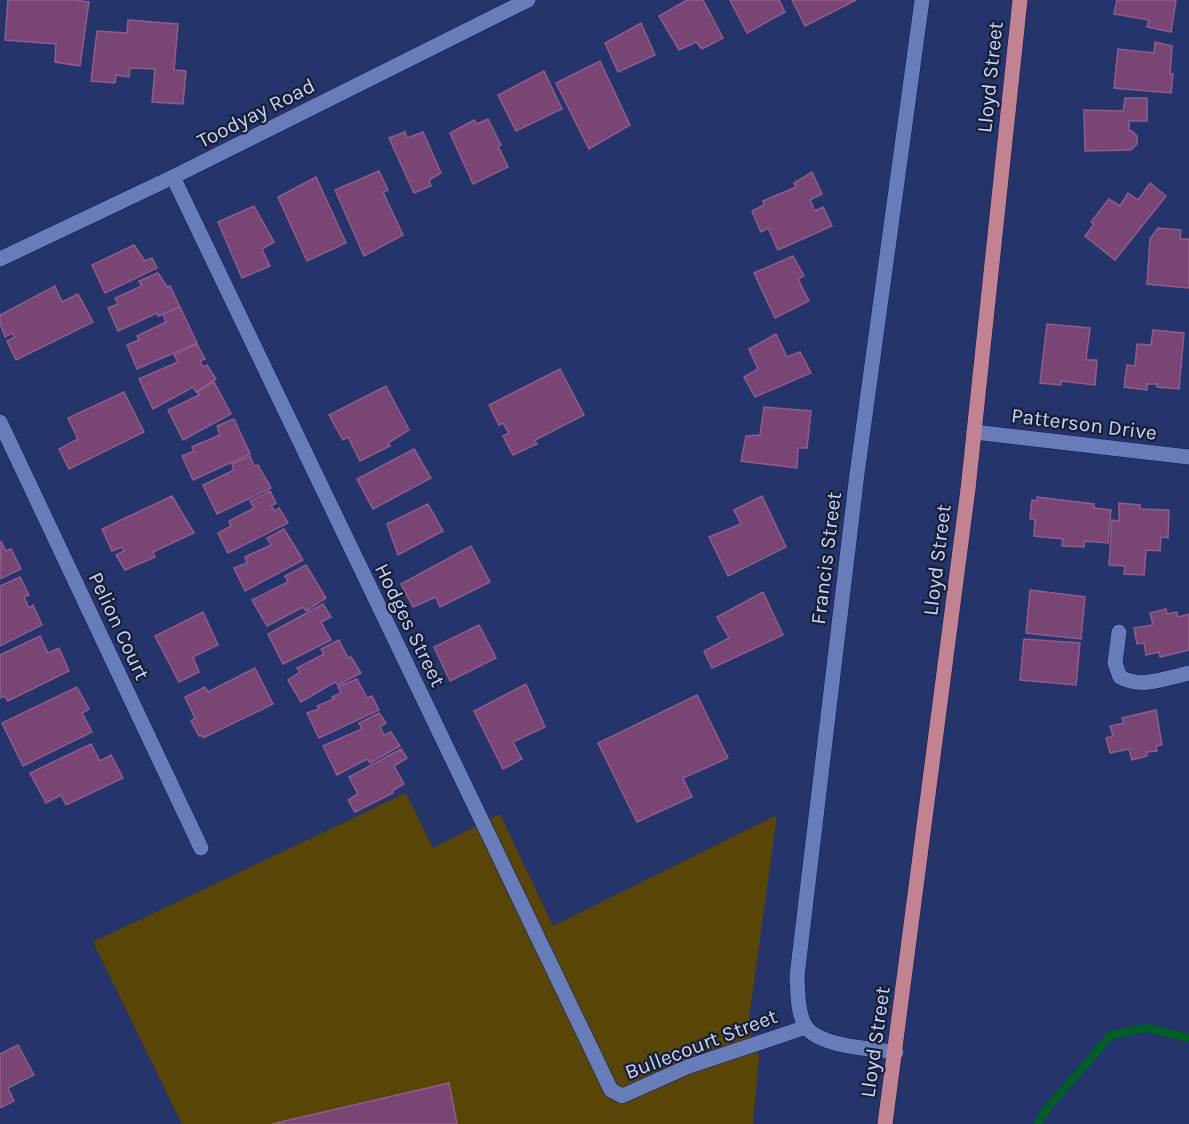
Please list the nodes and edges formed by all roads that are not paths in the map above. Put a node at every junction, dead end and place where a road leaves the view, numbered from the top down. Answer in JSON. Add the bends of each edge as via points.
{"nodes":[{"id":1,"x":528,"y":0,"type":"edge"},
{"id":2,"x":922,"y":0,"type":"edge"},
{"id":3,"x":1020,"y":0,"type":"edge"},
{"id":4,"x":173,"y":177,"type":"junction"},
{"id":5,"x":0,"y":260,"type":"edge"},
{"id":6,"x":0,"y":422,"type":"edge"},
{"id":7,"x":974,"y":432,"type":"junction"},
{"id":8,"x":1189,"y":457,"type":"edge"},
{"id":9,"x":1119,"y":632,"type":"dead end"},
{"id":10,"x":1189,"y":673,"type":"edge"},
{"id":11,"x":201,"y":848,"type":"dead end"},
{"id":12,"x":807,"y":1027,"type":"junction"},
{"id":13,"x":896,"y":1052,"type":"junction"},
{"id":14,"x":611,"y":1090,"type":"joint"},
{"id":15,"x":885,"y":1124,"type":"edge"}],
"edges":[{"from":1,"to":4,"type":"street","name":"Toodyay Road"},
{"from":2,"to":12,"type":"street","name":"Francis Street","via":[[857,474],[797,976],[798,1003]]},
{"from":3,"to":7,"type":"main road","name":"Lloyd Street"},
{"from":4,"to":5,"type":"street","name":"Toodyay Road"},
{"from":4,"to":14,"type":"street","name":"Hodges Street"},
{"from":6,"to":11,"type":"street","name":"Pelion Court"},
{"from":7,"to":8,"type":"street","name":"Patterson Drive"},
{"from":7,"to":13,"type":"main road","name":"Lloyd Street"},
{"from":9,"to":10,"type":"street","via":[[1115,663],[1120,677],[1131,683],[1145,683]]},
{"from":12,"to":13,"type":"street","via":[[836,1043]]},
{"from":12,"to":14,"type":"street","name":"Bullecourt Street","via":[[687,1067],[622,1096]]},
{"from":13,"to":15,"type":"main road","name":"Lloyd Street"}]}
